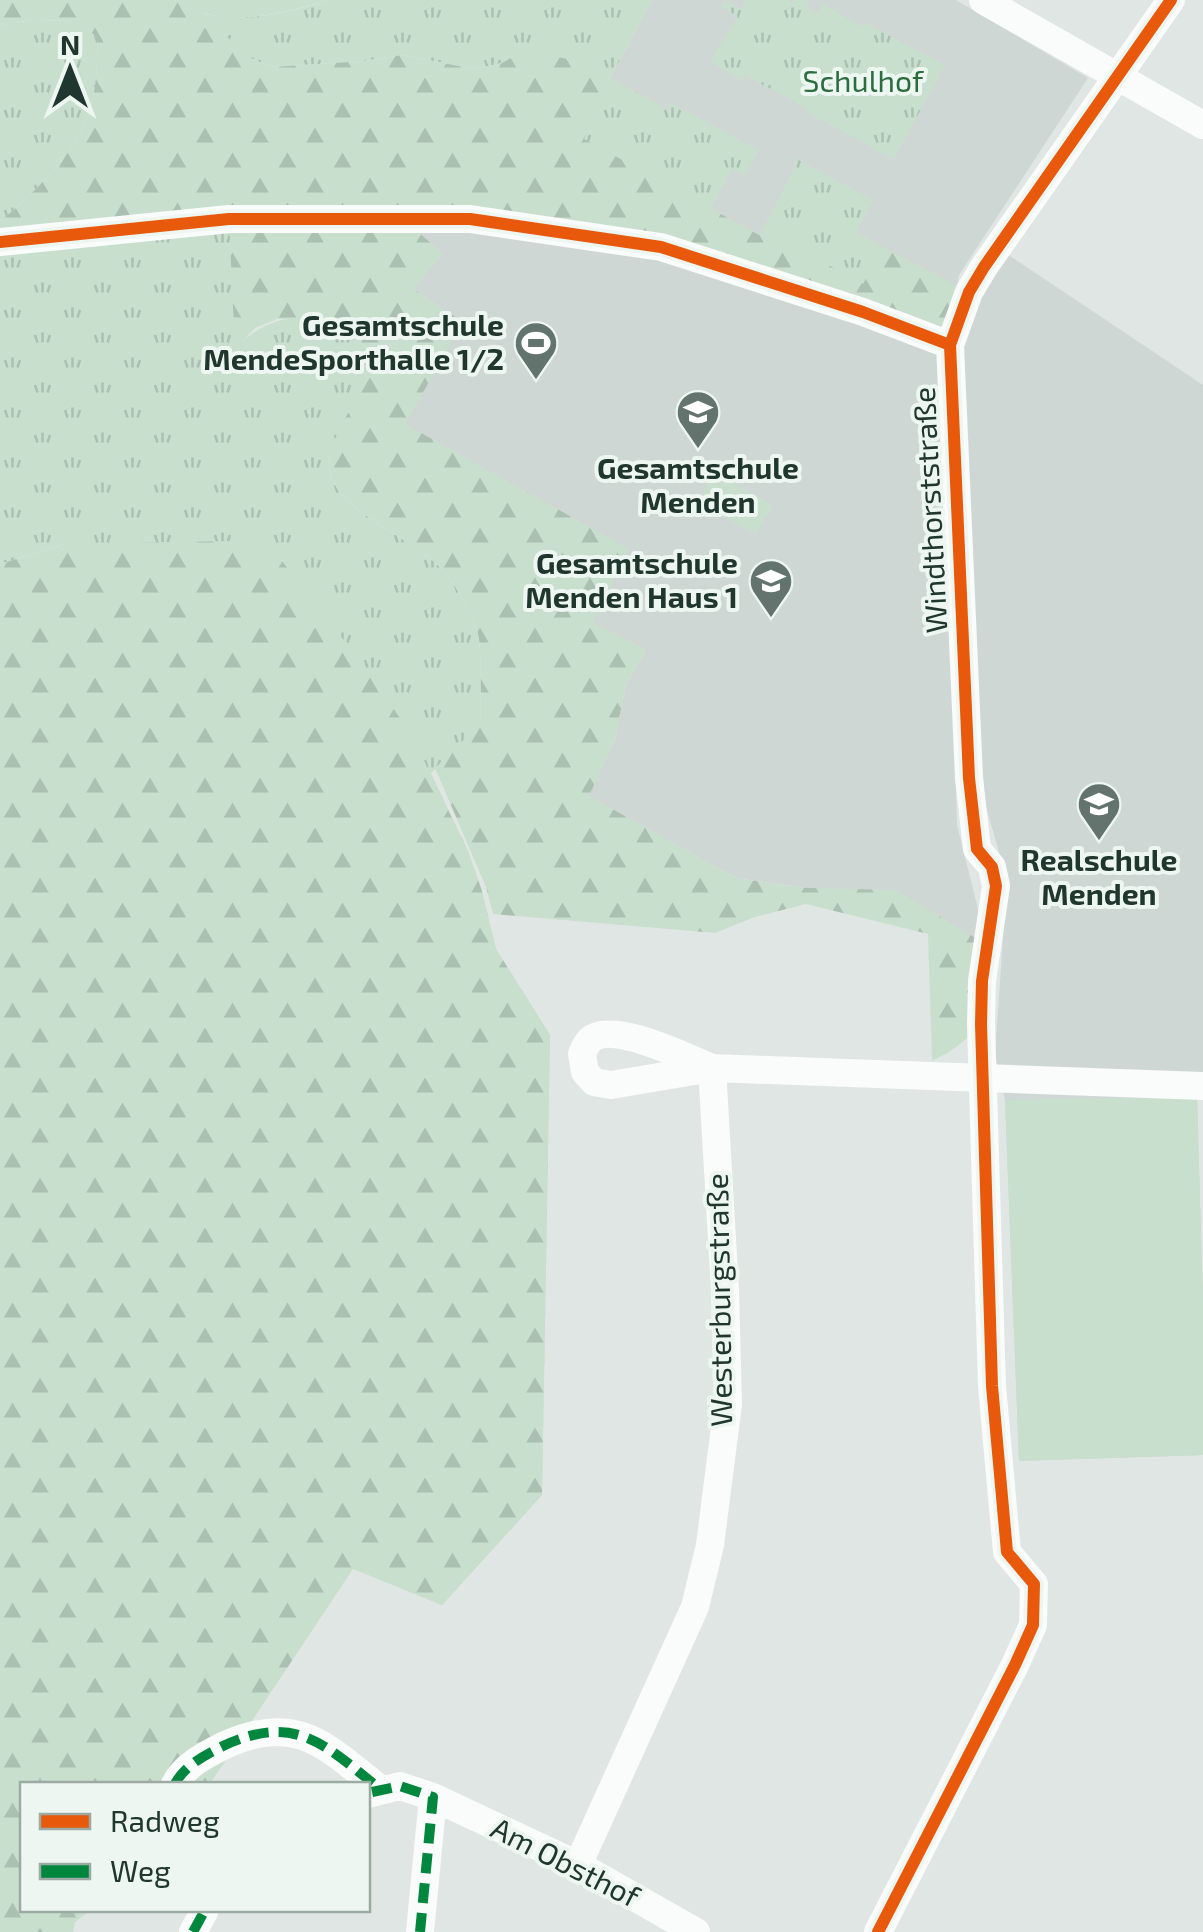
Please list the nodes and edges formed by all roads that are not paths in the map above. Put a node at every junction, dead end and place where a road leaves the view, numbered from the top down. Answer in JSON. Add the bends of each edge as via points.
{"nodes":[{"id":1,"x":983,"y":0,"type":"edge"},
{"id":2,"x":1171,"y":0,"type":"edge"},
{"id":3,"x":1120,"y":76,"type":"junction"},
{"id":4,"x":1203,"y":125,"type":"edge"},
{"id":5,"x":0,"y":242,"type":"edge"},
{"id":6,"x":950,"y":345,"type":"junction"},
{"id":7,"x":981,"y":1076,"type":"junction"},
{"id":8,"x":1203,"y":1086,"type":"edge"},
{"id":9,"x":177,"y":1782,"type":"edge"},
{"id":10,"x":363,"y":1782,"type":"edge"},
{"id":11,"x":374,"y":1792,"type":"edge"},
{"id":12,"x":433,"y":1796,"type":"junction"},
{"id":13,"x":578,"y":1865,"type":"junction"},
{"id":14,"x":420,"y":1932,"type":"edge"},
{"id":15,"x":696,"y":1932,"type":"edge"},
{"id":16,"x":878,"y":1932,"type":"edge"}],
"edges":[{"from":1,"to":3,"type":"street"},
{"from":2,"to":3,"type":"street","name":"Windthorststraße"},
{"from":3,"to":4,"type":"street"},
{"from":3,"to":6,"type":"street","name":"Windthorststraße","via":[[968,292]]},
{"from":5,"to":6,"type":"street","via":[[229,219],[470,219],[661,246]]},
{"from":6,"to":7,"type":"street","name":"Windthorststraße","via":[[969,778],[977,849],[992,867],[996,886],[982,981]]},
{"from":7,"to":8,"type":"street"},
{"from":7,"to":13,"type":"street","name":"Westerburgstraße","via":[[712,1068],[728,1404],[710,1545],[695,1607]]},
{"from":7,"to":16,"type":"street","name":"Windthorststraße","via":[[992,1386],[1008,1552],[1034,1584],[1033,1625]]},
{"from":9,"to":10,"type":"street","via":[[204,1755],[244,1736],[284,1730],[322,1743]]},
{"from":11,"to":12,"type":"street","name":"Am Obsthof","via":[[400,1786]]},
{"from":12,"to":13,"type":"street","name":"Am Obsthof"},
{"from":12,"to":14,"type":"street"},
{"from":13,"to":15,"type":"street","name":"Am Obsthof"}]}
